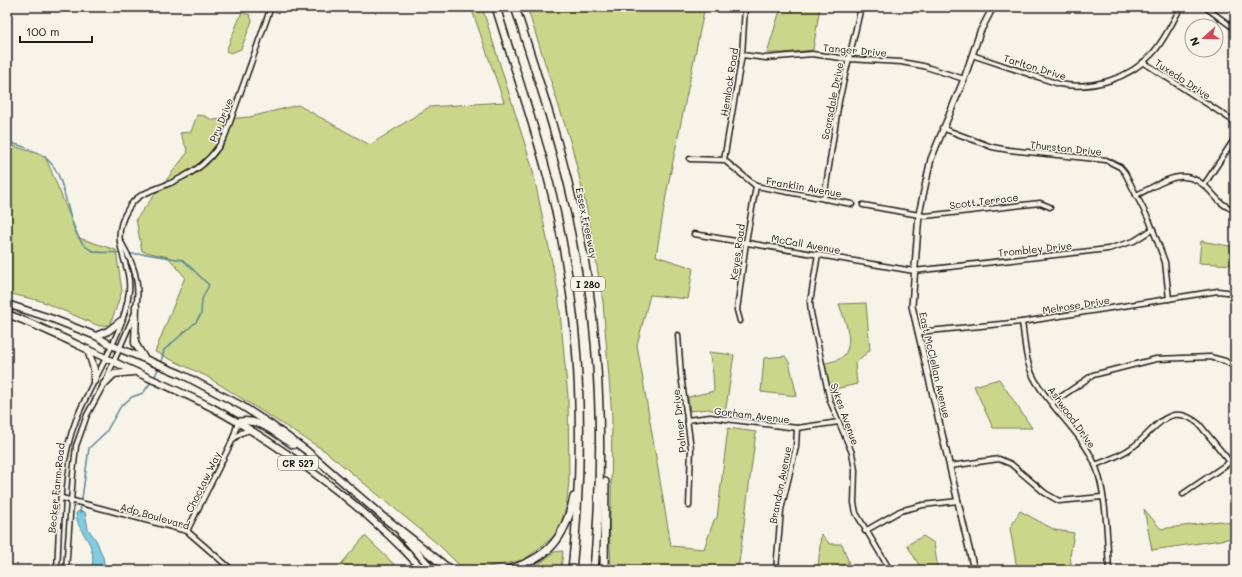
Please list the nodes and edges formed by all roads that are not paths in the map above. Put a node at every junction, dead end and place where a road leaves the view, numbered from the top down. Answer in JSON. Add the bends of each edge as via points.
{"nodes":[{"id":1,"x":271,"y":7,"type":"edge"},
{"id":2,"x":496,"y":7,"type":"edge"},
{"id":3,"x":515,"y":7,"type":"edge"},
{"id":4,"x":745,"y":7,"type":"edge"},
{"id":5,"x":861,"y":7,"type":"edge"},
{"id":6,"x":993,"y":7,"type":"edge"},
{"id":7,"x":1181,"y":7,"type":"edge"},
{"id":8,"x":1205,"y":7,"type":"edge"},
{"id":9,"x":1235,"y":28,"type":"edge"},
{"id":10,"x":742,"y":55,"type":"junction"},
{"id":11,"x":972,"y":55,"type":"junction"},
{"id":12,"x":848,"y":59,"type":"junction"},
{"id":13,"x":1143,"y":62,"type":"junction"},
{"id":14,"x":964,"y":79,"type":"junction"},
{"id":15,"x":1235,"y":122,"type":"edge"},
{"id":16,"x":942,"y":128,"type":"junction"},
{"id":17,"x":1235,"y":138,"type":"edge"},
{"id":18,"x":690,"y":159,"type":"dead end"},
{"id":19,"x":724,"y":160,"type":"junction"},
{"id":20,"x":1204,"y":185,"type":"junction"},
{"id":21,"x":756,"y":186,"type":"junction"},
{"id":22,"x":1136,"y":195,"type":"junction"},
{"id":23,"x":824,"y":199,"type":"junction"},
{"id":24,"x":852,"y":204,"type":"dead end"},
{"id":25,"x":863,"y":205,"type":"dead end"},
{"id":26,"x":1050,"y":207,"type":"dead end"},
{"id":27,"x":1235,"y":210,"type":"edge"},
{"id":28,"x":919,"y":214,"type":"junction"},
{"id":29,"x":1153,"y":229,"type":"junction"},
{"id":30,"x":694,"y":234,"type":"dead end"},
{"id":31,"x":120,"y":240,"type":"junction"},
{"id":32,"x":746,"y":242,"type":"junction"},
{"id":33,"x":818,"y":254,"type":"junction"},
{"id":34,"x":914,"y":271,"type":"junction"},
{"id":35,"x":1235,"y":293,"type":"edge"},
{"id":36,"x":1169,"y":299,"type":"junction"},
{"id":37,"x":7,"y":304,"type":"edge"},
{"id":38,"x":136,"y":306,"type":"junction"},
{"id":39,"x":7,"y":314,"type":"edge"},
{"id":40,"x":121,"y":321,"type":"junction"},
{"id":41,"x":740,"y":321,"type":"dead end"},
{"id":42,"x":1022,"y":322,"type":"junction"},
{"id":43,"x":918,"y":332,"type":"junction"},
{"id":44,"x":678,"y":335,"type":"dead end"},
{"id":45,"x":96,"y":336,"type":"junction"},
{"id":46,"x":111,"y":345,"type":"junction"},
{"id":47,"x":120,"y":348,"type":"junction"},
{"id":48,"x":88,"y":350,"type":"junction"},
{"id":49,"x":104,"y":358,"type":"junction"},
{"id":50,"x":145,"y":359,"type":"junction"},
{"id":51,"x":113,"y":362,"type":"junction"},
{"id":52,"x":1235,"y":367,"type":"edge"},
{"id":53,"x":136,"y":372,"type":"junction"},
{"id":54,"x":94,"y":381,"type":"junction"},
{"id":55,"x":104,"y":384,"type":"junction"},
{"id":56,"x":1052,"y":402,"type":"junction"},
{"id":57,"x":687,"y":420,"type":"junction"},
{"id":58,"x":238,"y":422,"type":"junction"},
{"id":59,"x":839,"y":422,"type":"junction"},
{"id":60,"x":601,"y":427,"type":"junction"},
{"id":61,"x":797,"y":428,"type":"junction"},
{"id":62,"x":250,"y":430,"type":"junction"},
{"id":63,"x":232,"y":441,"type":"junction"},
{"id":64,"x":579,"y":445,"type":"junction"},
{"id":65,"x":1230,"y":462,"type":"junction"},
{"id":66,"x":1095,"y":465,"type":"junction"},
{"id":67,"x":950,"y":466,"type":"junction"},
{"id":68,"x":327,"y":468,"type":"junction"},
{"id":69,"x":1235,"y":468,"type":"edge"},
{"id":70,"x":1183,"y":494,"type":"dead end"},
{"id":71,"x":1102,"y":497,"type":"junction"},
{"id":72,"x":62,"y":498,"type":"junction"},
{"id":73,"x":71,"y":501,"type":"junction"},
{"id":74,"x":958,"y":501,"type":"junction"},
{"id":75,"x":689,"y":506,"type":"dead end"},
{"id":76,"x":386,"y":519,"type":"junction"},
{"id":77,"x":187,"y":531,"type":"junction"},
{"id":78,"x":865,"y":531,"type":"junction"},
{"id":79,"x":1235,"y":569,"type":"edge"},
{"id":80,"x":57,"y":570,"type":"edge"},
{"id":81,"x":66,"y":570,"type":"edge"},
{"id":82,"x":232,"y":570,"type":"edge"},
{"id":83,"x":423,"y":570,"type":"edge"},
{"id":84,"x":433,"y":570,"type":"edge"},
{"id":85,"x":450,"y":570,"type":"edge"},
{"id":86,"x":508,"y":570,"type":"edge"},
{"id":87,"x":572,"y":570,"type":"edge"},
{"id":88,"x":594,"y":570,"type":"edge"},
{"id":89,"x":604,"y":570,"type":"edge"},
{"id":90,"x":776,"y":570,"type":"edge"},
{"id":91,"x":890,"y":570,"type":"edge"},
{"id":92,"x":974,"y":570,"type":"edge"},
{"id":93,"x":1109,"y":570,"type":"edge"},
{"id":94,"x":1228,"y":570,"type":"edge"}],
"edges":[{"from":1,"to":31,"type":"street","name":"Pru Drive","via":[[225,136],[217,150],[199,168],[147,191],[135,200],[124,216]]},
{"from":2,"to":64,"type":"highway","number":"I 280","via":[[547,175],[564,251],[578,376]]},
{"from":3,"to":60,"type":"highway","name":"Essex Freeway","number":"I 280","via":[[560,149],[574,205],[593,315]]},
{"from":4,"to":10,"type":"street","name":"Hemlock Road"},
{"from":5,"to":12,"type":"street","name":"Scarsdale Drive"},
{"from":6,"to":11,"type":"street","name":"East McClellan Avenue"},
{"from":7,"to":13,"type":"street","name":"Tarlton Drive","via":[[1162,41]]},
{"from":8,"to":9,"type":"street"},
{"from":10,"to":12,"type":"street","name":"Tanger Drive","via":[[766,58],[812,54]]},
{"from":10,"to":19,"type":"street","name":"Hemlock Road"},
{"from":11,"to":13,"type":"street","name":"Tarlton Drive","via":[[1041,79],[1072,86],[1102,83],[1130,71]]},
{"from":11,"to":14,"type":"street","name":"East McClellan Avenue"},
{"from":12,"to":14,"type":"street","name":"Tanger Drive","via":[[901,62]]},
{"from":12,"to":23,"type":"street","name":"Scarsdale Drive"},
{"from":13,"to":15,"type":"street","name":"Tuxedo Drive"},
{"from":14,"to":16,"type":"street","name":"East McClellan Avenue"},
{"from":16,"to":22,"type":"street","name":"Thurston Drive","via":[[1009,150],[1106,160],[1120,167]]},
{"from":16,"to":28,"type":"street","name":"East McClellan Avenue","via":[[931,159]]},
{"from":17,"to":20,"type":"street"},
{"from":18,"to":19,"type":"street"},
{"from":19,"to":21,"type":"street","name":"Franklin Avenue"},
{"from":20,"to":22,"type":"street","via":[[1182,175]]},
{"from":20,"to":27,"type":"street","via":[[1222,205]]},
{"from":21,"to":23,"type":"street","name":"Franklin Avenue"},
{"from":21,"to":32,"type":"street","name":"Keyes Road"},
{"from":22,"to":29,"type":"street","name":"Thurston Drive"},
{"from":23,"to":24,"type":"street","name":"Franklin Avenue"},
{"from":25,"to":28,"type":"street"},
{"from":26,"to":28,"type":"street","name":"Scott Terrace","via":[[1040,202],[925,216]]},
{"from":28,"to":34,"type":"street","name":"East McClellan Avenue"},
{"from":29,"to":34,"type":"street","name":"Trombley Drive","via":[[1134,241],[1108,249]]},
{"from":29,"to":36,"type":"street","name":"Thurston Drive","via":[[1166,262]]},
{"from":30,"to":32,"type":"street","name":"McCall Avenue"},
{"from":31,"to":38,"type":"street","via":[[138,280]]},
{"from":31,"to":40,"type":"street","name":"Pru Drive","via":[[120,252],[129,290]]},
{"from":32,"to":33,"type":"street","name":"McCall Avenue"},
{"from":32,"to":41,"type":"street","name":"Keyes Road","via":[[737,310]]},
{"from":33,"to":34,"type":"street","name":"McCall Avenue"},
{"from":33,"to":59,"type":"street","name":"Sykes Avenue","via":[[810,302],[811,313],[822,372]]},
{"from":34,"to":43,"type":"street","name":"East McClellan Avenue","via":[[912,306]]},
{"from":35,"to":36,"type":"street","name":"Melrose Drive","via":[[1218,291]]},
{"from":36,"to":42,"type":"street","name":"Melrose Drive"},
{"from":37,"to":45,"type":"main road","number":"CR 527","via":[[53,318]]},
{"from":38,"to":47,"type":"street"},
{"from":38,"to":50,"type":"main road","via":[[135,343]]},
{"from":39,"to":48,"type":"main road","number":"CR 527"},
{"from":40,"to":45,"type":"main road"},
{"from":40,"to":46,"type":"street","name":"Pru Drive"},
{"from":42,"to":43,"type":"street","name":"Melrose Drive"},
{"from":42,"to":56,"type":"street","name":"Ashwood Drive","via":[[1031,370]]},
{"from":43,"to":67,"type":"street","name":"East McClellan Avenue"},
{"from":44,"to":57,"type":"street","name":"Palmer Drive"},
{"from":45,"to":46,"type":"main road","number":"CR 527"},
{"from":46,"to":47,"type":"main road","number":"CR 527"},
{"from":46,"to":49,"type":"street","name":"Becker Farm Road"},
{"from":47,"to":50,"type":"main road","number":"CR 527"},
{"from":47,"to":51,"type":"street","name":"Becker Farm Road"},
{"from":48,"to":49,"type":"main road","number":"CR 527"},
{"from":48,"to":54,"type":"main road","via":[[94,369]]},
{"from":49,"to":51,"type":"main road","number":"CR 527"},
{"from":49,"to":54,"type":"street","name":"Becker Farm Road"},
{"from":50,"to":68,"type":"main road","number":"CR 527","via":[[209,388],[264,420]]},
{"from":51,"to":53,"type":"main road","number":"CR 527"},
{"from":51,"to":55,"type":"street","name":"Becker Farm Road"},
{"from":52,"to":56,"type":"street","via":[[1210,357],[1156,359],[1093,375]]},
{"from":53,"to":55,"type":"main road","via":[[114,374]]},
{"from":53,"to":58,"type":"main road","number":"CR 527"},
{"from":54,"to":72,"type":"street","name":"Becker Farm Road","via":[[69,440]]},
{"from":55,"to":73,"type":"street","name":"Becker Farm Road","via":[[87,415],[76,446]]},
{"from":56,"to":66,"type":"street","name":"Ashwood Drive"},
{"from":57,"to":61,"type":"street","name":"Gorham Avenue","via":[[710,417]]},
{"from":57,"to":75,"type":"street","name":"Palmer Drive","via":[[690,448]]},
{"from":58,"to":62,"type":"main road","number":"CR 527"},
{"from":58,"to":63,"type":"street","name":"Choctaw Way"},
{"from":58,"to":68,"type":"main road","via":[[247,420],[265,426]]},
{"from":59,"to":61,"type":"street","name":"Gorham Avenue"},
{"from":59,"to":78,"type":"street","name":"Sykes Avenue","via":[[852,454],[855,470],[854,503]]},
{"from":60,"to":88,"type":"highway","name":"Essex Freeway","number":"I 280"},
{"from":60,"to":89,"type":"highway","via":[[605,478]]},
{"from":61,"to":90,"type":"street","name":"Brandon Avenue","via":[[796,447],[782,510]]},
{"from":62,"to":63,"type":"street","via":[[241,433]]},
{"from":62,"to":83,"type":"main road","number":"CR 527","via":[[287,454],[360,511],[400,544]]},
{"from":63,"to":77,"type":"street","name":"Choctaw Way"},
{"from":64,"to":86,"type":"highway","via":[[575,493],[568,522],[562,534],[546,553],[527,564]]},
{"from":64,"to":87,"type":"highway","number":"I 280","via":[[577,527]]},
{"from":65,"to":66,"type":"street","via":[[1199,424],[1192,419],[1176,415],[1166,417],[1140,441],[1118,456]]},
{"from":65,"to":69,"type":"street"},
{"from":65,"to":70,"type":"street"},
{"from":66,"to":71,"type":"street","name":"Ashwood Drive"},
{"from":67,"to":71,"type":"street","via":[[999,459],[1011,464],[1045,493],[1059,501]]},
{"from":67,"to":74,"type":"street","name":"East McClellan Avenue"},
{"from":68,"to":76,"type":"main road","number":"CR 527"},
{"from":71,"to":93,"type":"street","name":"Ashwood Drive"},
{"from":72,"to":73,"type":"street","name":"Adp Boulevard"},
{"from":72,"to":80,"type":"street","name":"Becker Farm Road"},
{"from":73,"to":77,"type":"street","name":"Adp Boulevard"},
{"from":73,"to":81,"type":"street","name":"Becker Farm Road"},
{"from":74,"to":78,"type":"street","via":[[923,505],[900,511]]},
{"from":74,"to":92,"type":"street","name":"East McClellan Avenue"},
{"from":76,"to":84,"type":"main road","number":"CR 527"},
{"from":76,"to":85,"type":"highway"},
{"from":77,"to":82,"type":"street","name":"Adp Boulevard"},
{"from":78,"to":91,"type":"street","name":"Sykes Avenue"},
{"from":79,"to":94,"type":"street"}]}
